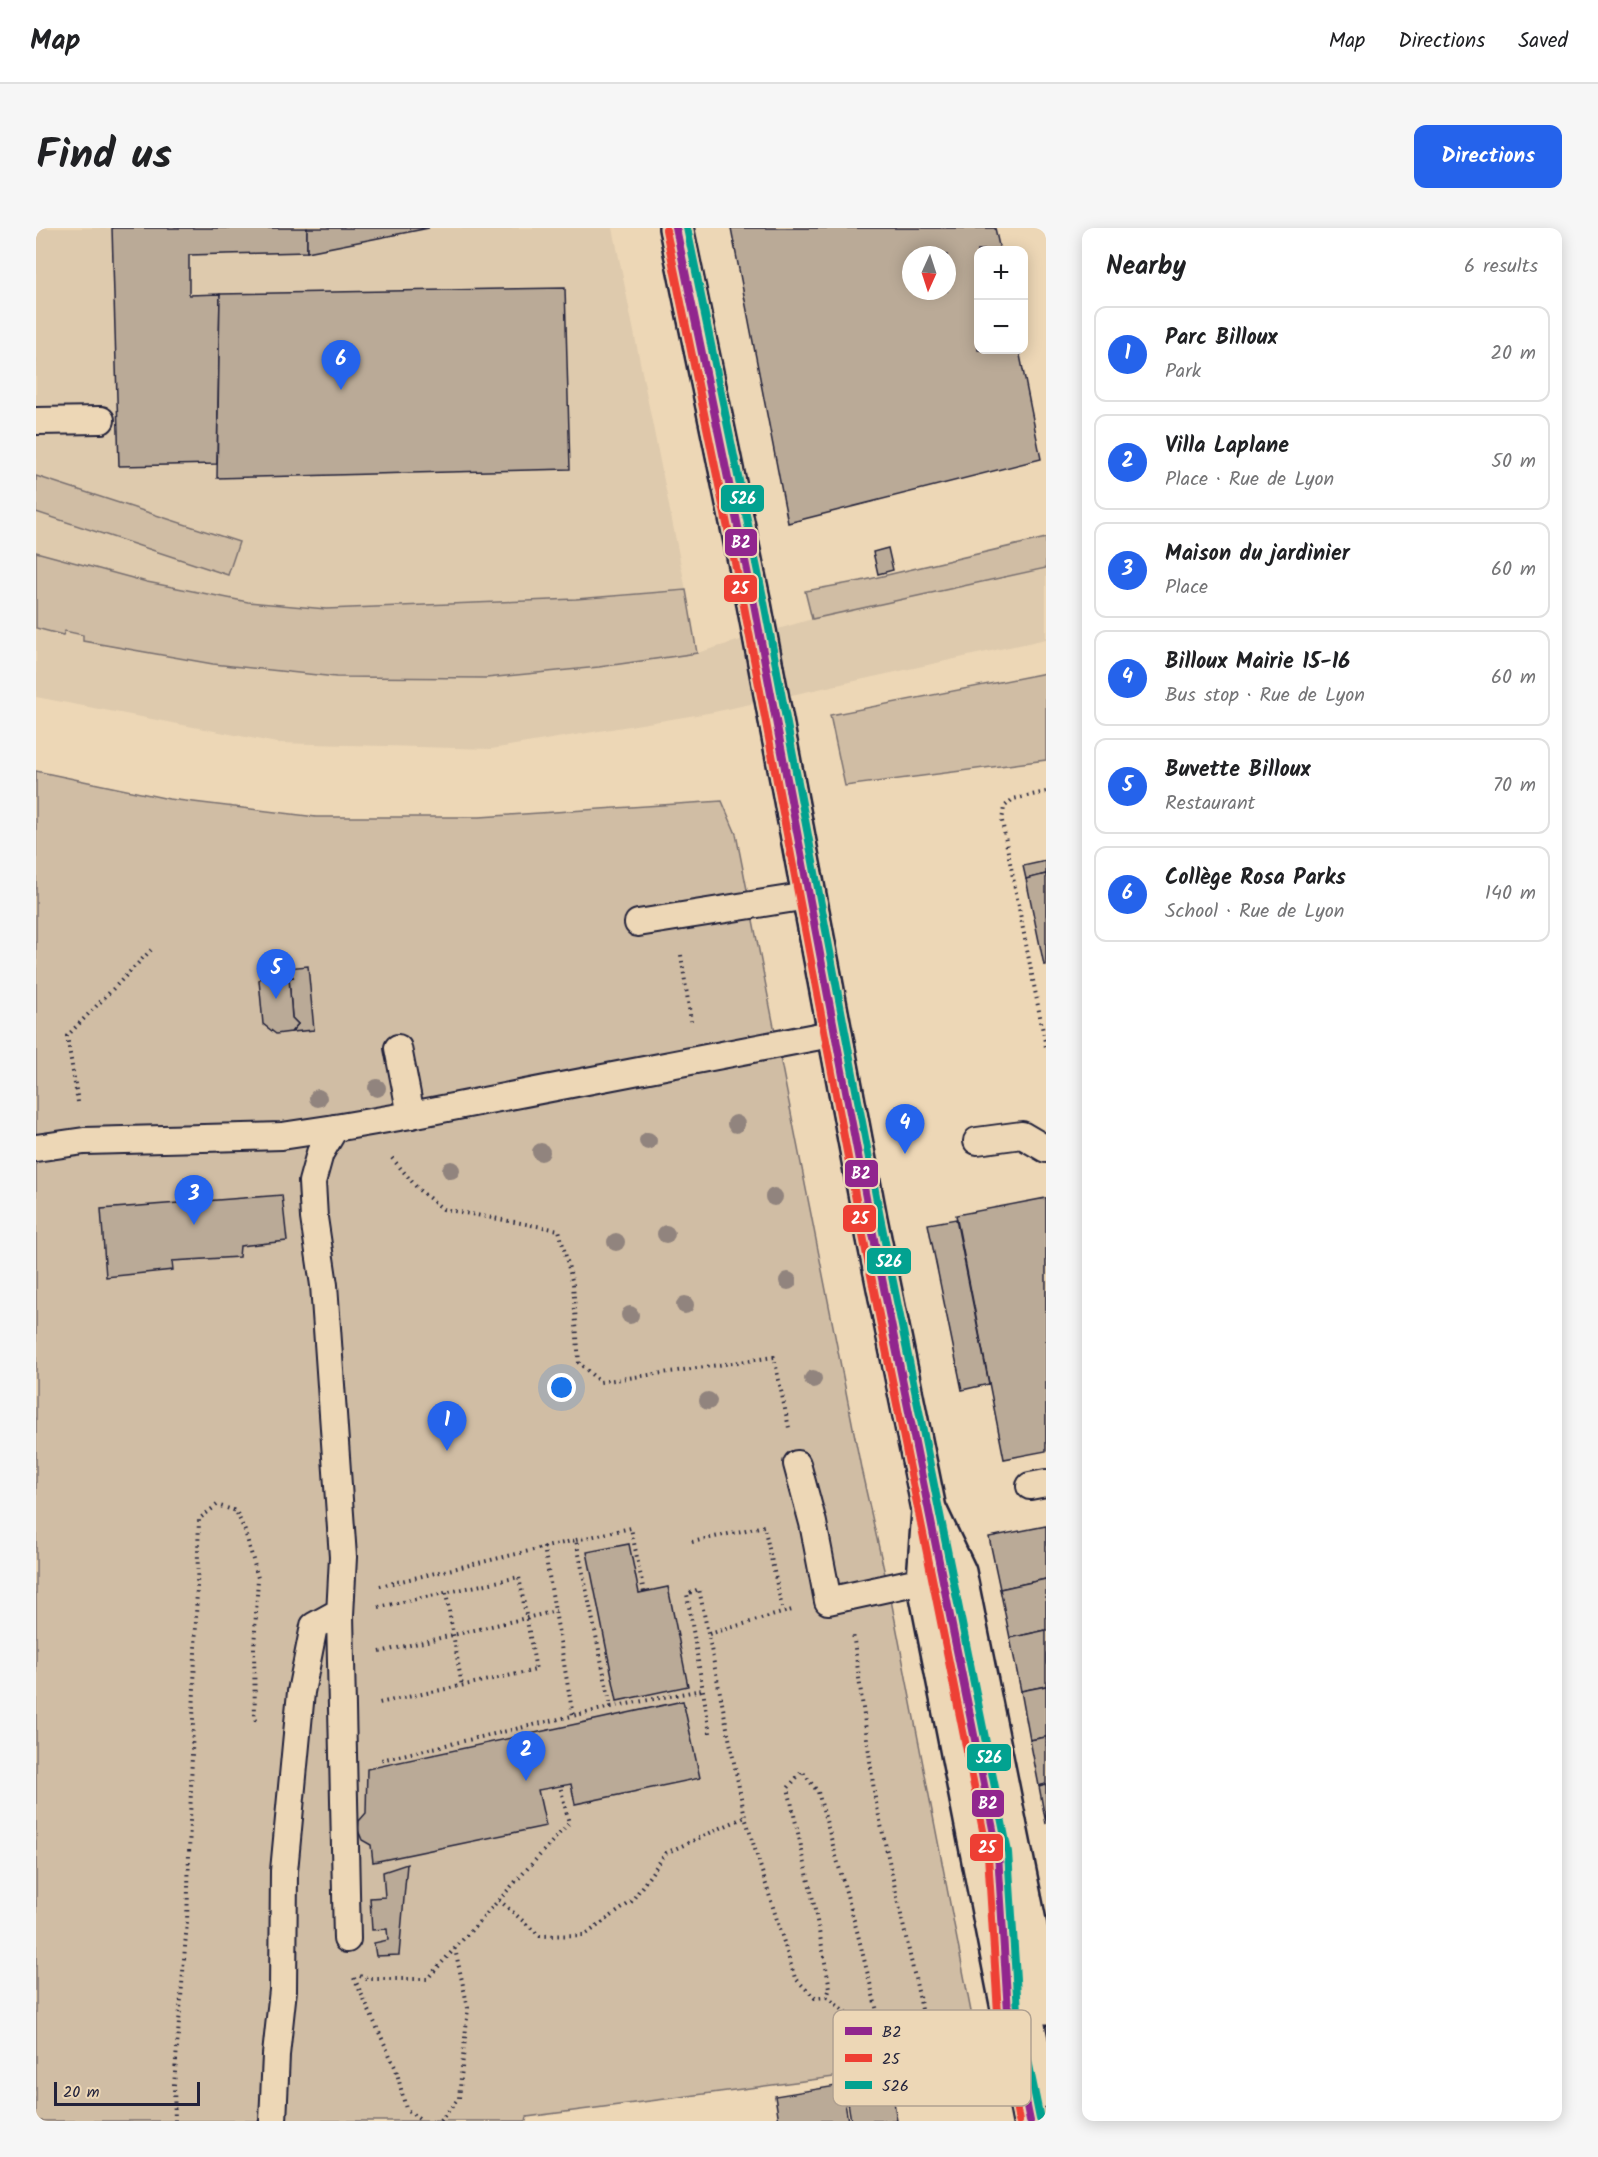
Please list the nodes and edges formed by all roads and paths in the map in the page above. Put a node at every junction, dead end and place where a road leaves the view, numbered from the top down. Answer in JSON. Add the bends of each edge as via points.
{"nodes":[{"id":1,"x":676,"y":228,"type":"edge"},
{"id":2,"x":101,"y":420,"type":"dead end"},
{"id":3,"x":36,"y":421,"type":"edge"},
{"id":4,"x":1046,"y":792,"type":"edge"},
{"id":5,"x":808,"y":896,"type":"junction"},
{"id":6,"x":675,"y":917,"type":"junction"},
{"id":7,"x":638,"y":923,"type":"dead end"},
{"id":8,"x":151,"y":950,"type":"dead end"},
{"id":9,"x":836,"y":1033,"type":"junction"},
{"id":10,"x":1046,"y":1047,"type":"edge"},
{"id":11,"x":398,"y":1048,"type":"dead end"},
{"id":12,"x":697,"y":1061,"type":"junction"},
{"id":13,"x":411,"y":1115,"type":"junction"},
{"id":14,"x":376,"y":1122,"type":"junction"},
{"id":15,"x":335,"y":1128,"type":"junction"},
{"id":16,"x":84,"y":1141,"type":"junction"},
{"id":17,"x":977,"y":1141,"type":"dead end"},
{"id":18,"x":36,"y":1148,"type":"edge"},
{"id":19,"x":1046,"y":1149,"type":"edge"},
{"id":20,"x":797,"y":1464,"type":"joint"},
{"id":21,"x":929,"y":1509,"type":"junction"},
{"id":22,"x":576,"y":1540,"type":"junction"},
{"id":23,"x":692,"y":1542,"type":"dead end"},
{"id":24,"x":544,"y":1547,"type":"junction"},
{"id":25,"x":924,"y":1580,"type":"junction"},
{"id":26,"x":644,"y":1592,"type":"dead end"},
{"id":27,"x":446,"y":1593,"type":"junction"},
{"id":28,"x":846,"y":1597,"type":"junction"},
{"id":29,"x":341,"y":1605,"type":"junction"},
{"id":30,"x":556,"y":1611,"type":"junction"},
{"id":31,"x":783,"y":1612,"type":"dead end"},
{"id":32,"x":776,"y":1614,"type":"dead end"},
{"id":33,"x":526,"y":1618,"type":"junction"},
{"id":34,"x":709,"y":1634,"type":"junction"},
{"id":35,"x":453,"y":1635,"type":"junction"},
{"id":36,"x":341,"y":1662,"type":"junction"},
{"id":37,"x":462,"y":1686,"type":"junction"},
{"id":38,"x":702,"y":1690,"type":"junction"},
{"id":39,"x":611,"y":1707,"type":"junction"},
{"id":40,"x":343,"y":1710,"type":"junction"},
{"id":41,"x":573,"y":1716,"type":"junction"},
{"id":42,"x":710,"y":1733,"type":"dead end"},
{"id":43,"x":297,"y":1738,"type":"junction"},
{"id":44,"x":344,"y":1768,"type":"junction"},
{"id":45,"x":560,"y":1786,"type":"dead end"},
{"id":46,"x":746,"y":1817,"type":"junction"},
{"id":47,"x":1015,"y":1851,"type":"junction"},
{"id":48,"x":499,"y":1900,"type":"junction"},
{"id":49,"x":347,"y":1939,"type":"dead end"},
{"id":50,"x":455,"y":1948,"type":"junction"},
{"id":51,"x":827,"y":1997,"type":"junction"},
{"id":52,"x":1046,"y":2007,"type":"edge"},
{"id":53,"x":843,"y":2010,"type":"edge"},
{"id":54,"x":877,"y":2010,"type":"edge"},
{"id":55,"x":923,"y":2010,"type":"edge"},
{"id":56,"x":1008,"y":2010,"type":"edge"},
{"id":57,"x":1008,"y":2010,"type":"edge"},
{"id":58,"x":1028,"y":2010,"type":"edge"},
{"id":59,"x":1031,"y":2023,"type":"edge"},
{"id":60,"x":1046,"y":2094,"type":"edge"},
{"id":61,"x":1027,"y":2106,"type":"edge"},
{"id":62,"x":175,"y":2121,"type":"edge"},
{"id":63,"x":273,"y":2121,"type":"edge"},
{"id":64,"x":422,"y":2121,"type":"edge"},
{"id":65,"x":440,"y":2121,"type":"edge"},
{"id":66,"x":1030,"y":2121,"type":"edge"}],
"edges":[{"from":1,"to":5,"type":"street","via":[[754,604]]},
{"from":2,"to":3,"type":"lane"},
{"from":4,"to":10,"type":"path","via":[[1013,799],[1004,807],[1002,821]]},
{"from":5,"to":6,"type":"lane"},
{"from":5,"to":9,"type":"street"},
{"from":6,"to":7,"type":"lane"},
{"from":6,"to":12,"type":"path"},
{"from":8,"to":16,"type":"path","via":[[68,1036]]},
{"from":9,"to":12,"type":"lane"},
{"from":9,"to":21,"type":"street"},
{"from":11,"to":13,"type":"lane"},
{"from":12,"to":13,"type":"lane"},
{"from":13,"to":14,"type":"lane"},
{"from":14,"to":15,"type":"lane"},
{"from":14,"to":20,"type":"path","via":[[390,1155],[419,1190],[443,1209],[559,1230],[573,1284],[579,1363],[600,1382],[774,1357]]},
{"from":15,"to":16,"type":"lane","via":[[282,1136]]},
{"from":15,"to":29,"type":"lane","via":[[320,1153],[312,1182],[324,1285],[343,1557]]},
{"from":16,"to":18,"type":"lane"},
{"from":17,"to":19,"type":"lane","via":[[1022,1135]]},
{"from":20,"to":28,"type":"lane","via":[[828,1601]]},
{"from":21,"to":25,"type":"street"},
{"from":21,"to":47,"type":"street","via":[[959,1572]]},
{"from":21,"to":56,"type":"lane","via":[[998,1854]]},
{"from":22,"to":24,"type":"path"},
{"from":22,"to":26,"type":"path","via":[[631,1528]]},
{"from":22,"to":39,"type":"path"},
{"from":23,"to":31,"type":"path","via":[[764,1526]]},
{"from":24,"to":29,"type":"path"},
{"from":24,"to":30,"type":"path"},
{"from":25,"to":28,"type":"lane"},
{"from":25,"to":57,"type":"street"},
{"from":27,"to":29,"type":"path"},
{"from":27,"to":33,"type":"path","via":[[519,1577]]},
{"from":27,"to":35,"type":"path"},
{"from":28,"to":55,"type":"path","via":[[875,1798]]},
{"from":29,"to":36,"type":"lane"},
{"from":29,"to":43,"type":"lane","via":[[334,1615],[314,1626]]},
{"from":30,"to":33,"type":"path"},
{"from":30,"to":41,"type":"path"},
{"from":32,"to":34,"type":"path"},
{"from":33,"to":35,"type":"path"},
{"from":33,"to":37,"type":"path","via":[[536,1670]]},
{"from":34,"to":38,"type":"path","via":[[699,1589],[687,1594]]},
{"from":34,"to":46,"type":"path"},
{"from":35,"to":36,"type":"path"},
{"from":35,"to":37,"type":"path"},
{"from":36,"to":40,"type":"lane"},
{"from":37,"to":40,"type":"path"},
{"from":38,"to":39,"type":"path"},
{"from":38,"to":42,"type":"path"},
{"from":39,"to":41,"type":"path"},
{"from":40,"to":44,"type":"lane"},
{"from":41,"to":44,"type":"path"},
{"from":43,"to":62,"type":"path","via":[[255,1720],[258,1578],[236,1511],[217,1505],[199,1519],[187,1922],[174,2085]]},
{"from":43,"to":63,"type":"lane","via":[[285,1871],[283,1990]]},
{"from":44,"to":49,"type":"lane"},
{"from":45,"to":48,"type":"path","via":[[569,1823]]},
{"from":46,"to":48,"type":"path","via":[[666,1853],[631,1902],[585,1935],[540,1936]]},
{"from":46,"to":51,"type":"path","via":[[795,1978],[815,1998]]},
{"from":47,"to":52,"type":"street"},
{"from":47,"to":58,"type":"lane"},
{"from":48,"to":50,"type":"path"},
{"from":50,"to":64,"type":"path","via":[[427,1979],[367,1979],[352,1971],[396,2070],[406,2109]]},
{"from":50,"to":65,"type":"path","via":[[468,2007],[459,2098]]},
{"from":51,"to":53,"type":"path"},
{"from":51,"to":54,"type":"path","via":[[830,1988],[788,1788],[802,1771],[819,1792]]},
{"from":59,"to":60,"type":"lane"},
{"from":61,"to":66,"type":"street"}]}
